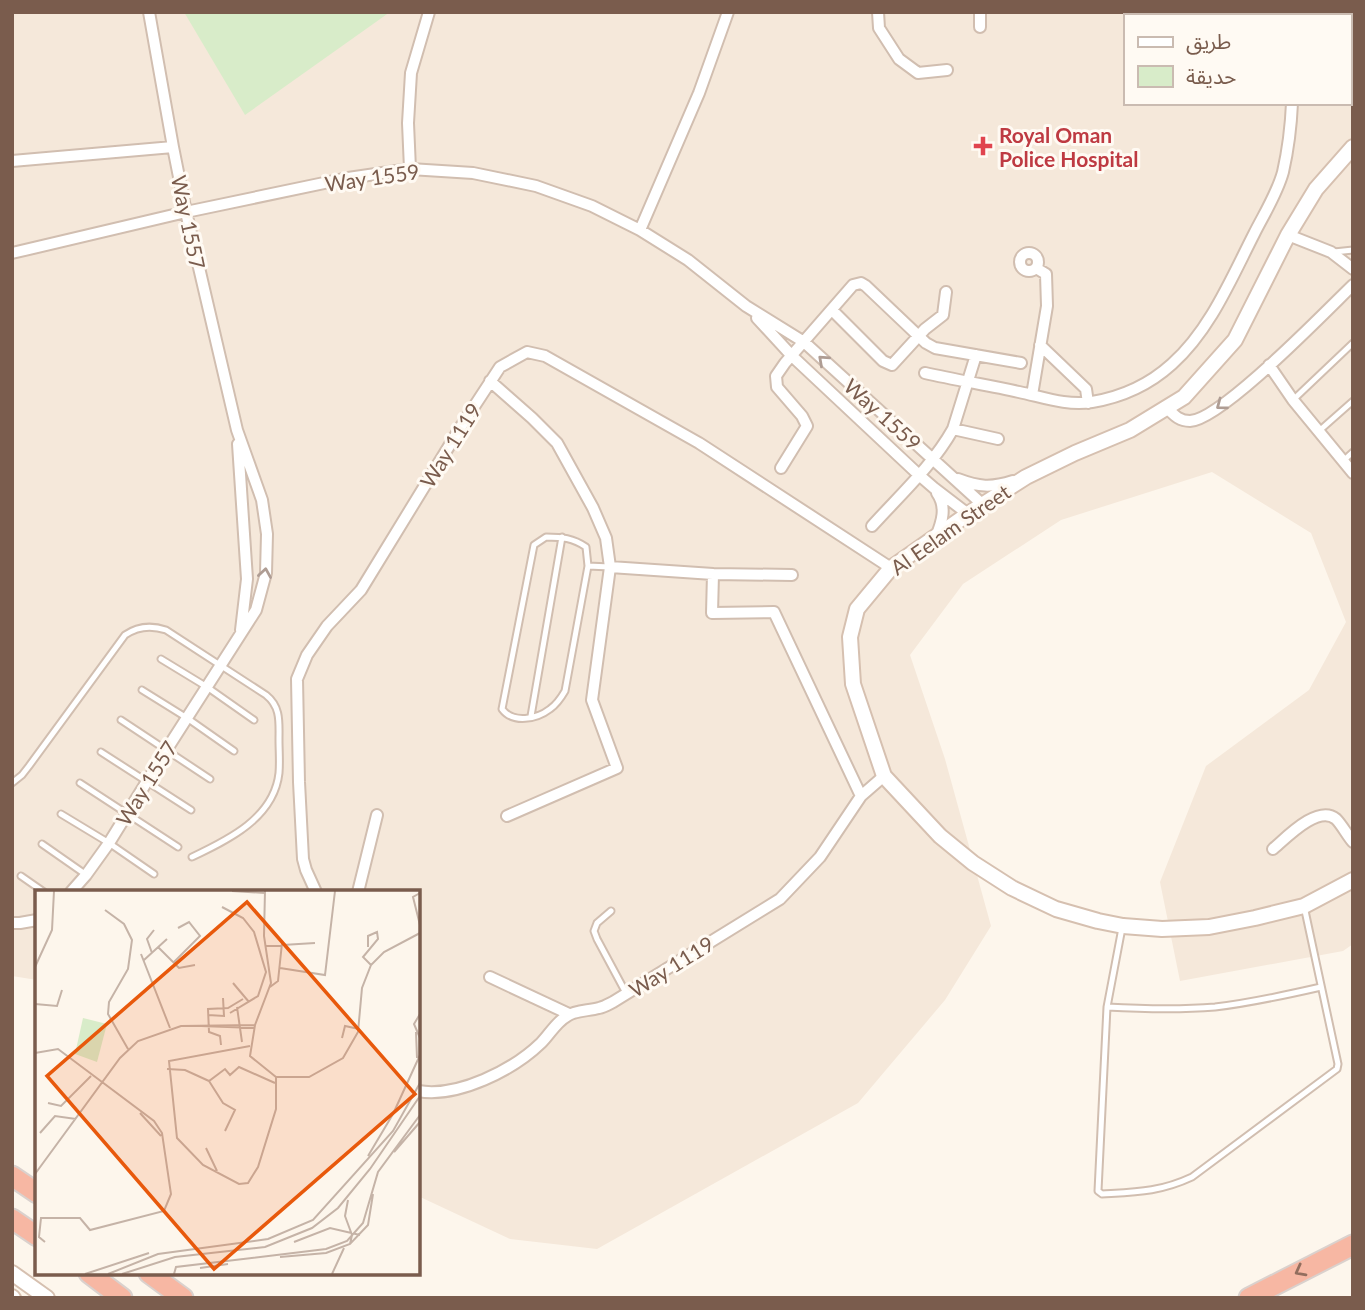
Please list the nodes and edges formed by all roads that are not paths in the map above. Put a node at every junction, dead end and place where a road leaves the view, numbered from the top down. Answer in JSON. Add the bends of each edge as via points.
{"nodes":[{"id":1,"x":149,"y":12,"type":"edge"},
{"id":2,"x":429,"y":12,"type":"edge"},
{"id":3,"x":728,"y":12,"type":"edge"},
{"id":4,"x":878,"y":12,"type":"edge"},
{"id":5,"x":980,"y":12,"type":"edge"},
{"id":6,"x":980,"y":27,"type":"dead end"},
{"id":7,"x":947,"y":70,"type":"dead end"},
{"id":8,"x":1292,"y":105,"type":"edge"},
{"id":9,"x":173,"y":146,"type":"junction"},
{"id":10,"x":1353,"y":147,"type":"edge"},
{"id":11,"x":12,"y":161,"type":"edge"},
{"id":12,"x":410,"y":169,"type":"junction"},
{"id":13,"x":186,"y":212,"type":"junction"},
{"id":14,"x":640,"y":230,"type":"junction"},
{"id":15,"x":1288,"y":235,"type":"junction"},
{"id":16,"x":1353,"y":250,"type":"edge"},
{"id":17,"x":1331,"y":252,"type":"junction"},
{"id":18,"x":12,"y":253,"type":"edge"},
{"id":19,"x":1036,"y":268,"type":"dead end"},
{"id":20,"x":1353,"y":269,"type":"edge"},
{"id":21,"x":1353,"y":285,"type":"edge"},
{"id":22,"x":946,"y":292,"type":"dead end"},
{"id":23,"x":746,"y":306,"type":"junction"},
{"id":24,"x":832,"y":310,"type":"junction"},
{"id":25,"x":919,"y":335,"type":"junction"},
{"id":26,"x":804,"y":342,"type":"junction"},
{"id":27,"x":1353,"y":343,"type":"edge"},
{"id":28,"x":1040,"y":345,"type":"junction"},
{"id":29,"x":976,"y":355,"type":"junction"},
{"id":30,"x":792,"y":356,"type":"junction"},
{"id":31,"x":1021,"y":363,"type":"dead end"},
{"id":32,"x":1269,"y":365,"type":"junction"},
{"id":33,"x":925,"y":373,"type":"dead end"},
{"id":34,"x":490,"y":381,"type":"junction"},
{"id":35,"x":967,"y":383,"type":"junction"},
{"id":36,"x":1032,"y":395,"type":"junction"},
{"id":37,"x":1293,"y":400,"type":"junction"},
{"id":38,"x":1353,"y":401,"type":"edge"},
{"id":39,"x":1088,"y":402,"type":"junction"},
{"id":40,"x":1167,"y":408,"type":"junction"},
{"id":41,"x":953,"y":429,"type":"junction"},
{"id":42,"x":237,"y":430,"type":"junction"},
{"id":43,"x":1319,"y":431,"type":"junction"},
{"id":44,"x":999,"y":439,"type":"dead end"},
{"id":45,"x":1353,"y":452,"type":"edge"},
{"id":46,"x":932,"y":459,"type":"junction"},
{"id":47,"x":1343,"y":461,"type":"junction"},
{"id":48,"x":781,"y":468,"type":"dead end"},
{"id":49,"x":1353,"y":473,"type":"edge"},
{"id":50,"x":919,"y":475,"type":"junction"},
{"id":51,"x":951,"y":476,"type":"junction"},
{"id":52,"x":1026,"y":477,"type":"junction"},
{"id":53,"x":934,"y":488,"type":"junction"},
{"id":54,"x":982,"y":504,"type":"junction"},
{"id":55,"x":263,"y":509,"type":"junction"},
{"id":56,"x":243,"y":514,"type":"junction"},
{"id":57,"x":968,"y":514,"type":"junction"},
{"id":58,"x":872,"y":526,"type":"dead end"},
{"id":59,"x":562,"y":537,"type":"junction"},
{"id":60,"x":936,"y":537,"type":"junction"},
{"id":61,"x":267,"y":544,"type":"junction"},
{"id":62,"x":244,"y":547,"type":"junction"},
{"id":63,"x":588,"y":566,"type":"junction"},
{"id":64,"x":610,"y":567,"type":"junction"},
{"id":65,"x":891,"y":568,"type":"junction"},
{"id":66,"x":713,"y":574,"type":"junction"},
{"id":67,"x":792,"y":575,"type":"dead end"},
{"id":68,"x":240,"y":636,"type":"junction"},
{"id":69,"x":161,"y":659,"type":"dead end"},
{"id":70,"x":220,"y":666,"type":"junction"},
{"id":71,"x":206,"y":687,"type":"junction"},
{"id":72,"x":142,"y":690,"type":"dead end"},
{"id":73,"x":531,"y":716,"type":"junction"},
{"id":74,"x":187,"y":718,"type":"junction"},
{"id":75,"x":121,"y":720,"type":"dead end"},
{"id":76,"x":254,"y":720,"type":"dead end"},
{"id":77,"x":167,"y":749,"type":"junction"},
{"id":78,"x":234,"y":751,"type":"dead end"},
{"id":79,"x":101,"y":752,"type":"dead end"},
{"id":80,"x":884,"y":776,"type":"junction"},
{"id":81,"x":210,"y":779,"type":"dead end"},
{"id":82,"x":147,"y":781,"type":"junction"},
{"id":83,"x":12,"y":783,"type":"edge"},
{"id":84,"x":80,"y":783,"type":"dead end"},
{"id":85,"x":861,"y":796,"type":"junction"},
{"id":86,"x":191,"y":810,"type":"dead end"},
{"id":87,"x":128,"y":813,"type":"junction"},
{"id":88,"x":61,"y":814,"type":"dead end"},
{"id":89,"x":377,"y":816,"type":"dead end"},
{"id":90,"x":507,"y":816,"type":"dead end"},
{"id":91,"x":1353,"y":842,"type":"edge"},
{"id":92,"x":109,"y":843,"type":"junction"},
{"id":93,"x":42,"y":844,"type":"dead end"},
{"id":94,"x":178,"y":847,"type":"dead end"},
{"id":95,"x":1273,"y":849,"type":"dead end"},
{"id":96,"x":192,"y":857,"type":"dead end"},
{"id":97,"x":154,"y":874,"type":"dead end"},
{"id":98,"x":86,"y":875,"type":"junction"},
{"id":99,"x":21,"y":876,"type":"dead end"},
{"id":100,"x":1353,"y":880,"type":"edge"},
{"id":101,"x":41,"y":890,"type":"edge"},
{"id":102,"x":73,"y":890,"type":"edge"},
{"id":103,"x":315,"y":890,"type":"edge"},
{"id":104,"x":358,"y":890,"type":"edge"},
{"id":105,"x":1304,"y":906,"type":"junction"},
{"id":106,"x":611,"y":911,"type":"dead end"},
{"id":107,"x":35,"y":920,"type":"edge"},
{"id":108,"x":12,"y":923,"type":"edge"},
{"id":109,"x":1123,"y":926,"type":"junction"},
{"id":110,"x":490,"y":977,"type":"dead end"},
{"id":111,"x":1321,"y":987,"type":"junction"},
{"id":112,"x":626,"y":993,"type":"junction"},
{"id":113,"x":1107,"y":1007,"type":"junction"},
{"id":114,"x":569,"y":1014,"type":"junction"},
{"id":115,"x":420,"y":1091,"type":"edge"},
{"id":116,"x":12,"y":1176,"type":"edge"},
{"id":117,"x":35,"y":1192,"type":"edge"},
{"id":118,"x":12,"y":1219,"type":"edge"},
{"id":119,"x":35,"y":1235,"type":"edge"},
{"id":120,"x":1353,"y":1245,"type":"edge"},
{"id":121,"x":12,"y":1273,"type":"edge"},
{"id":122,"x":92,"y":1275,"type":"edge"},
{"id":123,"x":152,"y":1275,"type":"edge"},
{"id":124,"x":47,"y":1298,"type":"edge"},
{"id":125,"x":122,"y":1298,"type":"edge"},
{"id":126,"x":183,"y":1298,"type":"edge"},
{"id":127,"x":1249,"y":1298,"type":"edge"}],
"edges":[{"from":1,"to":9,"type":"street","name":"Way 1557"},
{"from":2,"to":12,"type":"street","via":[[411,73]]},
{"from":3,"to":14,"type":"street"},
{"from":4,"to":7,"type":"street","via":[[879,28],[900,59],[918,73]]},
{"from":5,"to":6,"type":"street"},
{"from":8,"to":39,"type":"street","via":[[1283,173],[1275,194],[1198,336],[1150,381],[1130,392]]},
{"from":9,"to":11,"type":"street"},
{"from":9,"to":13,"type":"street","name":"Way 1557"},
{"from":10,"to":15,"type":"main road","name":"Al Eelam Street","via":[[1316,189]]},
{"from":12,"to":13,"type":"street","name":"Way 1559"},
{"from":12,"to":14,"type":"street","name":"Way 1559","via":[[473,173],[536,186]]},
{"from":13,"to":18,"type":"street","name":"Way 1559"},
{"from":13,"to":42,"type":"street","name":"Way 1557"},
{"from":14,"to":23,"type":"street","name":"Way 1559","via":[[688,260]]},
{"from":15,"to":17,"type":"street"},
{"from":15,"to":40,"type":"main road","name":"Al Eelam Street","via":[[1235,340],[1184,397]]},
{"from":16,"to":17,"type":"lane"},
{"from":17,"to":20,"type":"street"},
{"from":19,"to":28,"type":"street","via":[[1046,274],[1047,306]]},
{"from":21,"to":32,"type":"street"},
{"from":22,"to":25,"type":"street","via":[[943,315]]},
{"from":23,"to":26,"type":"street","name":"Way 1559"},
{"from":23,"to":30,"type":"street","name":"Way 1559"},
{"from":24,"to":25,"type":"street","via":[[853,285],[861,283]]},
{"from":24,"to":25,"type":"street","via":[[892,365]]},
{"from":24,"to":26,"type":"street"},
{"from":25,"to":29,"type":"street","via":[[935,348]]},
{"from":26,"to":30,"type":"street"},
{"from":46,"to":26,"type":"street","name":"Way 1559","one_way":true},
{"from":27,"to":37,"type":"lane"},
{"from":28,"to":36,"type":"street"},
{"from":28,"to":39,"type":"street","via":[[1086,389]]},
{"from":29,"to":31,"type":"street"},
{"from":29,"to":35,"type":"street"},
{"from":30,"to":48,"type":"street","via":[[776,376],[777,387],[807,426]]},
{"from":30,"to":50,"type":"street","name":"Way 1559"},
{"from":32,"to":37,"type":"street"},
{"from":32,"to":40,"type":"street","one_way":true,"via":[[1202,418],[1177,418]]},
{"from":33,"to":35,"type":"street"},
{"from":34,"to":64,"type":"street","via":[[557,443],[606,538]]},
{"from":34,"to":65,"type":"street","name":"Way 1119","via":[[500,367],[527,352],[545,356],[699,443]]},
{"from":34,"to":103,"type":"street","name":"Way 1119","via":[[361,590],[327,626],[297,679],[303,859]]},
{"from":35,"to":36,"type":"street"},
{"from":35,"to":41,"type":"street"},
{"from":36,"to":39,"type":"street"},
{"from":37,"to":43,"type":"street"},
{"from":38,"to":43,"type":"lane"},
{"from":40,"to":52,"type":"main road","name":"Al Eelam Street"},
{"from":41,"to":44,"type":"street"},
{"from":41,"to":46,"type":"street"},
{"from":42,"to":55,"type":"street","name":"Way 1557"},
{"from":42,"to":56,"type":"street","name":"Way 1557"},
{"from":43,"to":47,"type":"street"},
{"from":45,"to":47,"type":"lane"},
{"from":46,"to":50,"type":"street"},
{"from":46,"to":51,"type":"street","name":"Way 1559"},
{"from":47,"to":49,"type":"street"},
{"from":50,"to":53,"type":"street","name":"Way 1559"},
{"from":50,"to":58,"type":"street"},
{"from":51,"to":52,"type":"street","name":"Way 1559","via":[[991,486]]},
{"from":51,"to":54,"type":"street","name":"Way 1559"},
{"from":52,"to":54,"type":"main road","name":"Al Eelam Street"},
{"from":53,"to":57,"type":"street","name":"Way 1559"},
{"from":53,"to":60,"type":"street","via":[[944,510]]},
{"from":54,"to":57,"type":"main road","name":"Al Eelam Street"},
{"from":55,"to":56,"type":"street"},
{"from":55,"to":61,"type":"street","name":"Way 1557"},
{"from":56,"to":62,"type":"street","name":"Way 1557"},
{"from":57,"to":60,"type":"main road","name":"Al Eelam Street"},
{"from":59,"to":63,"type":"lane","via":[[586,547]]},
{"from":59,"to":73,"type":"lane"},
{"from":59,"to":73,"type":"lane","via":[[546,537],[534,545],[502,709],[518,719]]},
{"from":60,"to":65,"type":"main road","name":"Al Eelam Street"},
{"from":61,"to":62,"type":"street"},
{"from":68,"to":61,"type":"street","name":"Way 1557","one_way":true,"via":[[256,610],[266,573]]},
{"from":62,"to":68,"type":"street","name":"Way 1557","via":[[247,579]]},
{"from":63,"to":64,"type":"lane"},
{"from":63,"to":73,"type":"lane","via":[[565,691],[548,711]]},
{"from":64,"to":66,"type":"street"},
{"from":64,"to":90,"type":"street","via":[[592,700],[617,768]]},
{"from":65,"to":80,"type":"main road","name":"Al Eelam Street","via":[[857,609],[850,637],[853,684]]},
{"from":66,"to":67,"type":"street"},
{"from":66,"to":85,"type":"street","via":[[712,613],[774,612]]},
{"from":68,"to":70,"type":"street","name":"Way 1557"},
{"from":69,"to":71,"type":"lane"},
{"from":70,"to":71,"type":"street","name":"Way 1557"},
{"from":70,"to":83,"type":"lane","via":[[159,628],[131,631]]},
{"from":70,"to":96,"type":"lane","via":[[274,703],[279,720],[279,774],[257,817]]},
{"from":71,"to":74,"type":"street","name":"Way 1557"},
{"from":71,"to":76,"type":"lane"},
{"from":72,"to":74,"type":"lane"},
{"from":74,"to":77,"type":"street","name":"Way 1557"},
{"from":74,"to":78,"type":"lane"},
{"from":75,"to":77,"type":"lane"},
{"from":77,"to":81,"type":"lane"},
{"from":77,"to":82,"type":"street","name":"Way 1557"},
{"from":79,"to":82,"type":"lane"},
{"from":80,"to":85,"type":"street","name":"Way 1119"},
{"from":80,"to":109,"type":"main road","name":"Al Eelam Street","via":[[940,836],[1002,882],[1056,909]]},
{"from":82,"to":86,"type":"lane"},
{"from":82,"to":87,"type":"street","name":"Way 1557"},
{"from":84,"to":87,"type":"lane"},
{"from":85,"to":112,"type":"street","name":"Way 1119","via":[[820,857],[780,899]]},
{"from":87,"to":92,"type":"street","name":"Way 1557"},
{"from":87,"to":94,"type":"lane"},
{"from":88,"to":92,"type":"lane"},
{"from":89,"to":104,"type":"street"},
{"from":91,"to":95,"type":"street","via":[[1335,819],[1320,814]]},
{"from":92,"to":97,"type":"lane"},
{"from":92,"to":98,"type":"street","name":"Way 1557"},
{"from":93,"to":98,"type":"lane"},
{"from":98,"to":102,"type":"street","name":"Way 1557"},
{"from":99,"to":101,"type":"lane"},
{"from":100,"to":105,"type":"main road","name":"Al Eelam Street"},
{"from":105,"to":109,"type":"main road","name":"Al Eelam Street","via":[[1209,927]]},
{"from":105,"to":111,"type":"lane"},
{"from":106,"to":112,"type":"lane","via":[[597,923],[595,935]]},
{"from":107,"to":108,"type":"street"},
{"from":109,"to":113,"type":"lane"},
{"from":110,"to":114,"type":"street"},
{"from":111,"to":113,"type":"lane","via":[[1215,1007]]},
{"from":111,"to":113,"type":"lane","via":[[1337,1069],[1192,1177],[1150,1191],[1098,1192]]},
{"from":112,"to":114,"type":"street","name":"Way 1119","via":[[598,1008]]},
{"from":114,"to":115,"type":"street","via":[[512,1065],[451,1091]]},
{"from":116,"to":117,"type":"highway"},
{"from":118,"to":119,"type":"highway"},
{"from":120,"to":127,"type":"highway","one_way":true},
{"from":121,"to":124,"type":"main road"},
{"from":122,"to":125,"type":"highway"},
{"from":123,"to":126,"type":"highway"}]}
